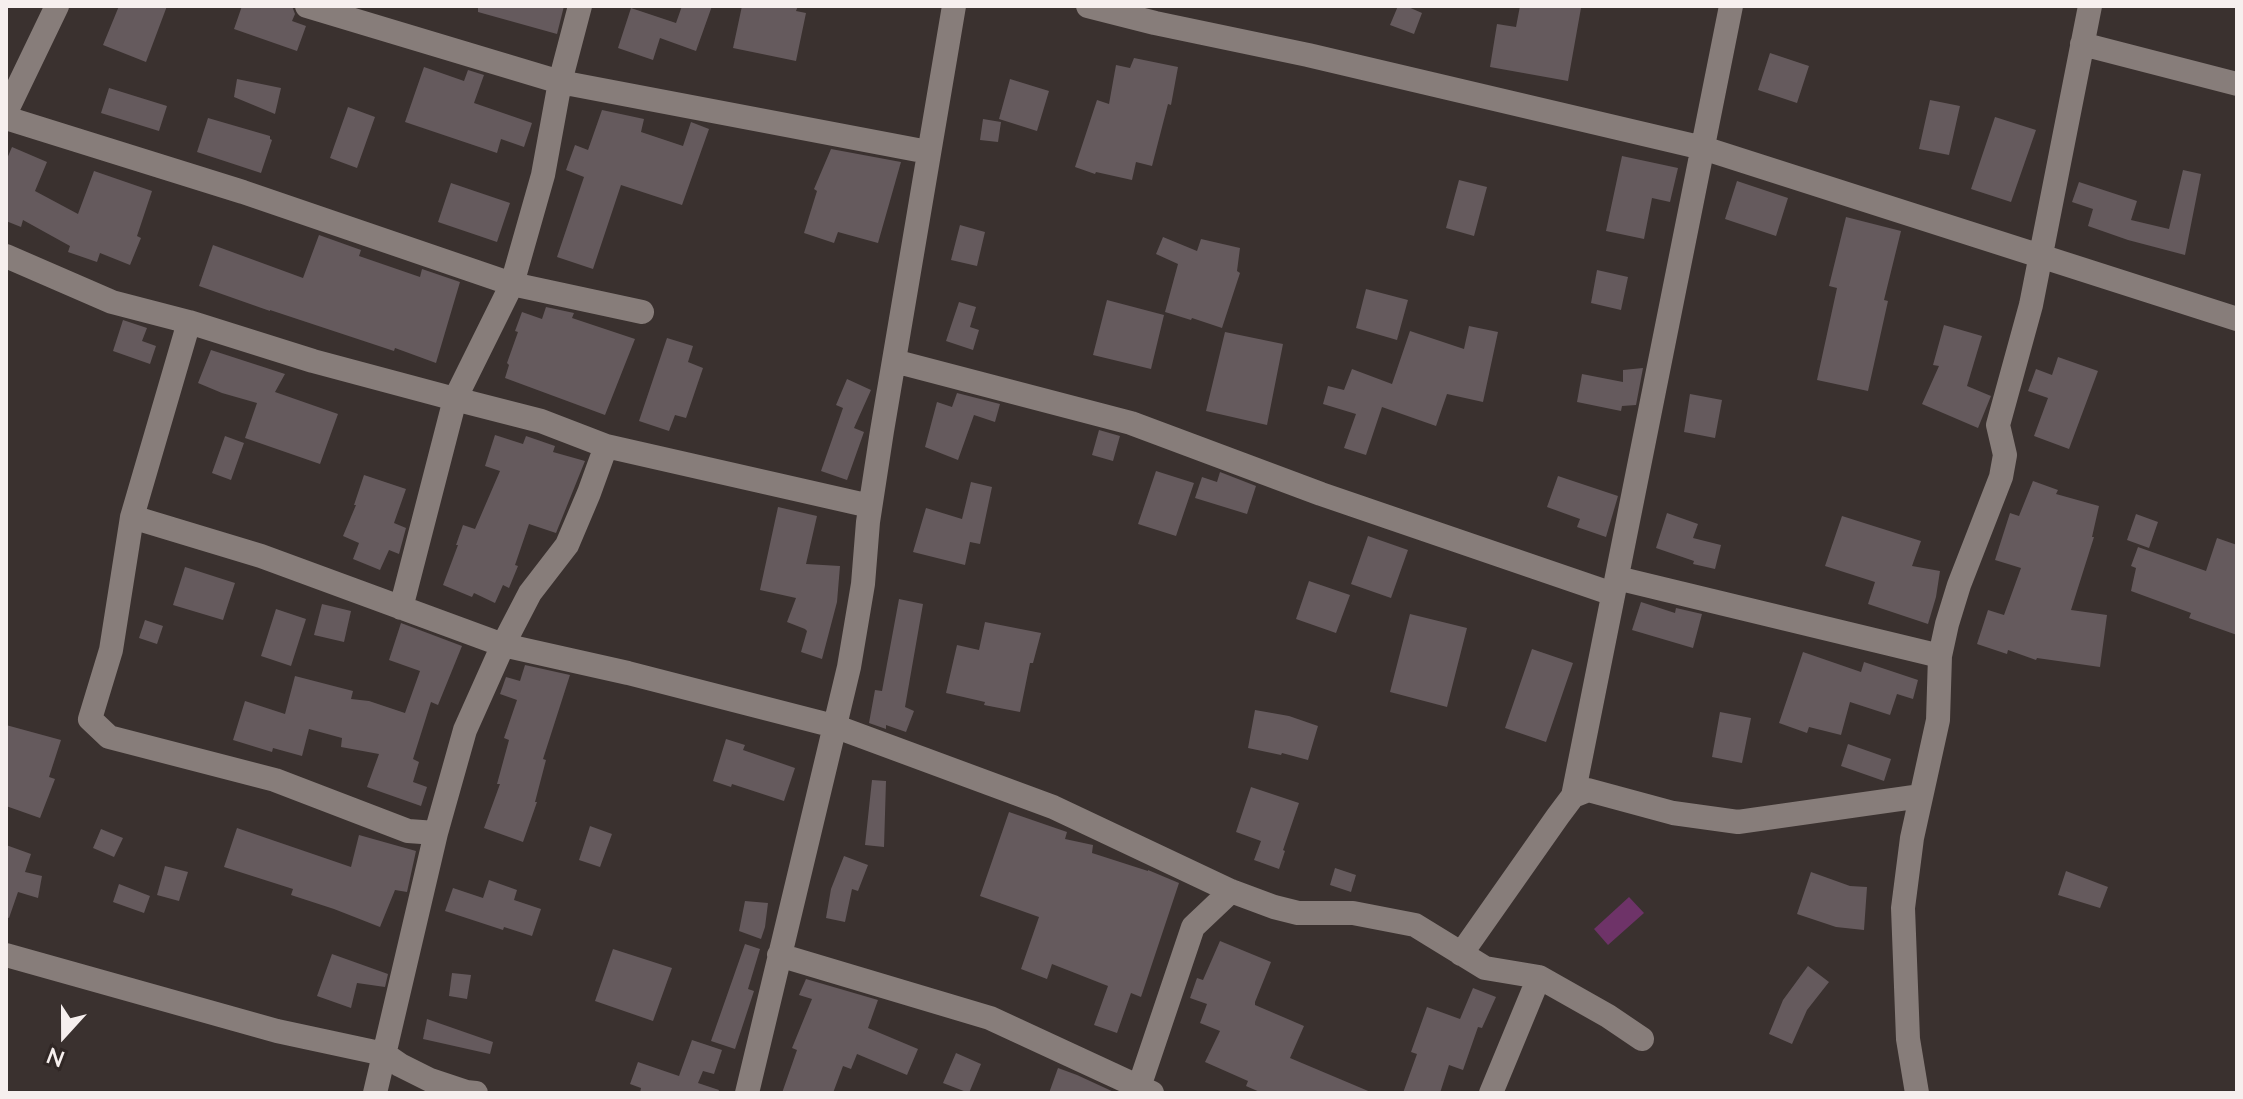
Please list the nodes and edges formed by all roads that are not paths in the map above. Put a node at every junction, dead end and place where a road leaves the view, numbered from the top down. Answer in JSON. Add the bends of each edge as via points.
{"nodes":[{"id":1,"x":57,"y":6,"type":"edge"},
{"id":2,"x":307,"y":6,"type":"edge"},
{"id":3,"x":580,"y":6,"type":"edge"},
{"id":4,"x":954,"y":6,"type":"edge"},
{"id":5,"x":1088,"y":6,"type":"edge"},
{"id":6,"x":1731,"y":6,"type":"edge"},
{"id":7,"x":2090,"y":6,"type":"edge"},
{"id":8,"x":2082,"y":44,"type":"junction"},
{"id":9,"x":560,"y":82,"type":"junction"},
{"id":10,"x":2237,"y":84,"type":"edge"},
{"id":11,"x":6,"y":112,"type":"edge"},
{"id":12,"x":6,"y":118,"type":"edge"},
{"id":13,"x":1703,"y":148,"type":"junction"},
{"id":14,"x":928,"y":152,"type":"junction"},
{"id":15,"x":6,"y":256,"type":"edge"},
{"id":16,"x":2040,"y":256,"type":"junction"},
{"id":17,"x":512,"y":284,"type":"junction"},
{"id":18,"x":642,"y":312,"type":"dead end"},
{"id":19,"x":2237,"y":319,"type":"edge"},
{"id":20,"x":189,"y":322,"type":"junction"},
{"id":21,"x":894,"y":361,"type":"junction"},
{"id":22,"x":455,"y":399,"type":"junction"},
{"id":23,"x":606,"y":446,"type":"junction"},
{"id":24,"x":870,"y":506,"type":"junction"},
{"id":25,"x":132,"y":517,"type":"junction"},
{"id":26,"x":1615,"y":586,"type":"junction"},
{"id":27,"x":401,"y":608,"type":"junction"},
{"id":28,"x":503,"y":645,"type":"junction"},
{"id":29,"x":1940,"y":656,"type":"junction"},
{"id":30,"x":834,"y":726,"type":"junction"},
{"id":31,"x":1573,"y":796,"type":"junction"},
{"id":32,"x":1921,"y":796,"type":"junction"},
{"id":33,"x":436,"y":833,"type":"junction"},
{"id":34,"x":1231,"y":891,"type":"junction"},
{"id":35,"x":1461,"y":954,"type":"junction"},
{"id":36,"x":6,"y":955,"type":"edge"},
{"id":37,"x":779,"y":955,"type":"junction"},
{"id":38,"x":1539,"y":977,"type":"junction"},
{"id":39,"x":1642,"y":1039,"type":"dead end"},
{"id":40,"x":384,"y":1054,"type":"junction"},
{"id":41,"x":1142,"y":1091,"type":"edge"},
{"id":42,"x":375,"y":1093,"type":"edge"},
{"id":43,"x":476,"y":1093,"type":"edge"},
{"id":44,"x":747,"y":1093,"type":"edge"},
{"id":45,"x":1491,"y":1093,"type":"edge"},
{"id":46,"x":1917,"y":1093,"type":"edge"}],
"edges":[{"from":1,"to":11,"type":"street"},
{"from":2,"to":9,"type":"street"},
{"from":3,"to":9,"type":"street"},
{"from":4,"to":14,"type":"street"},
{"from":5,"to":13,"type":"street"},
{"from":6,"to":13,"type":"street"},
{"from":7,"to":8,"type":"street"},
{"from":8,"to":10,"type":"street"},
{"from":8,"to":16,"type":"street"},
{"from":9,"to":14,"type":"street"},
{"from":9,"to":17,"type":"street","via":[[543,175]]},
{"from":12,"to":17,"type":"street"},
{"from":13,"to":16,"type":"street"},
{"from":13,"to":26,"type":"street"},
{"from":14,"to":21,"type":"street"},
{"from":15,"to":20,"type":"street","via":[[112,302]]},
{"from":16,"to":19,"type":"street"},
{"from":16,"to":29,"type":"street","via":[[1998,425],[2005,455],[2001,477],[1959,585]]},
{"from":17,"to":18,"type":"street"},
{"from":17,"to":22,"type":"street"},
{"from":20,"to":22,"type":"street"},
{"from":20,"to":25,"type":"street"},
{"from":21,"to":24,"type":"street"},
{"from":21,"to":26,"type":"street","via":[[1131,423],[1321,494]]},
{"from":22,"to":23,"type":"street","via":[[541,421]]},
{"from":22,"to":27,"type":"street"},
{"from":23,"to":24,"type":"street"},
{"from":23,"to":28,"type":"street","via":[[567,545],[530,593]]},
{"from":24,"to":30,"type":"street","via":[[849,667]]},
{"from":25,"to":27,"type":"street","via":[[261,556]]},
{"from":25,"to":33,"type":"street","via":[[111,650],[90,719],[109,737],[275,780],[408,831]]},
{"from":26,"to":29,"type":"street"},
{"from":26,"to":31,"type":"street"},
{"from":27,"to":28,"type":"street"},
{"from":28,"to":30,"type":"street"},
{"from":28,"to":33,"type":"street","via":[[465,730]]},
{"from":29,"to":32,"type":"street","via":[[1938,720]]},
{"from":30,"to":34,"type":"street","via":[[1053,807]]},
{"from":30,"to":37,"type":"street"},
{"from":31,"to":32,"type":"street","via":[[1588,790],[1673,813],[1738,822]]},
{"from":31,"to":35,"type":"street"},
{"from":32,"to":46,"type":"street","via":[[1903,908],[1908,1039]]},
{"from":33,"to":40,"type":"street"},
{"from":34,"to":35,"type":"street","via":[[1298,913],[1353,913],[1415,925]]},
{"from":34,"to":41,"type":"street","via":[[1193,927]]},
{"from":35,"to":38,"type":"street","via":[[1485,968]]},
{"from":36,"to":40,"type":"street","via":[[277,1031]]},
{"from":37,"to":41,"type":"street","via":[[990,1018]]},
{"from":37,"to":44,"type":"street"},
{"from":38,"to":39,"type":"street"},
{"from":38,"to":45,"type":"street"},
{"from":40,"to":42,"type":"street"},
{"from":40,"to":43,"type":"street","via":[[430,1080]]}]}
